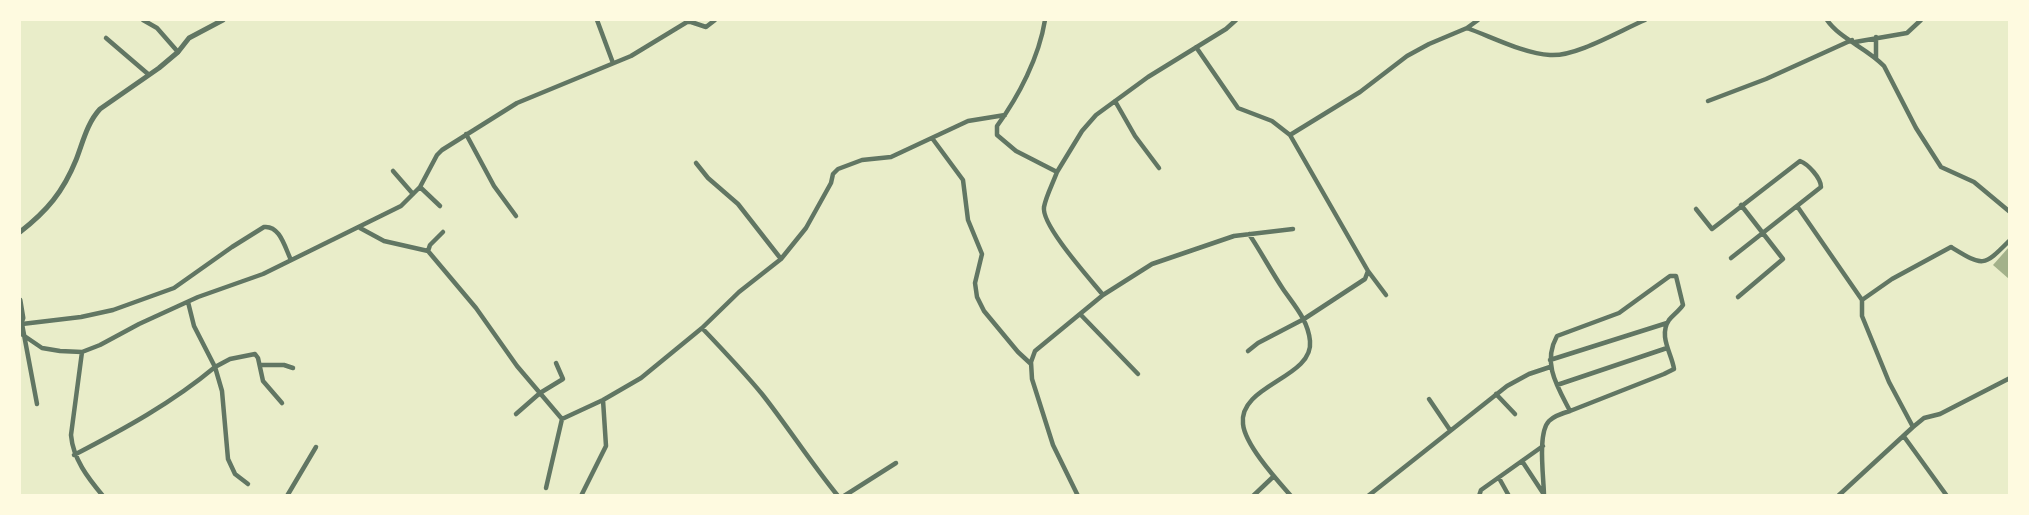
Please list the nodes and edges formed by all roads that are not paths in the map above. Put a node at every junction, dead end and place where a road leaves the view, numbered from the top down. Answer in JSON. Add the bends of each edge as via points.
{"nodes":[{"id":1,"x":143,"y":20,"type":"edge"},
{"id":2,"x":223,"y":20,"type":"edge"},
{"id":3,"x":597,"y":20,"type":"edge"},
{"id":4,"x":715,"y":20,"type":"edge"},
{"id":5,"x":1045,"y":20,"type":"edge"},
{"id":6,"x":1236,"y":20,"type":"edge"},
{"id":7,"x":1478,"y":20,"type":"edge"},
{"id":8,"x":1645,"y":20,"type":"edge"},
{"id":9,"x":1827,"y":20,"type":"edge"},
{"id":10,"x":1921,"y":20,"type":"edge"},
{"id":11,"x":1467,"y":28,"type":"junction"},
{"id":12,"x":1876,"y":37,"type":"junction"},
{"id":13,"x":106,"y":38,"type":"dead end"},
{"id":14,"x":1853,"y":41,"type":"junction"},
{"id":15,"x":1196,"y":47,"type":"junction"},
{"id":16,"x":178,"y":52,"type":"junction"},
{"id":17,"x":1876,"y":58,"type":"junction"},
{"id":18,"x":613,"y":63,"type":"junction"},
{"id":19,"x":148,"y":74,"type":"junction"},
{"id":20,"x":1115,"y":101,"type":"junction"},
{"id":21,"x":1708,"y":101,"type":"dead end"},
{"id":22,"x":1005,"y":115,"type":"junction"},
{"id":23,"x":466,"y":134,"type":"junction"},
{"id":24,"x":1290,"y":135,"type":"junction"},
{"id":25,"x":932,"y":138,"type":"junction"},
{"id":26,"x":696,"y":163,"type":"dead end"},
{"id":27,"x":1159,"y":168,"type":"dead end"},
{"id":28,"x":393,"y":171,"type":"dead end"},
{"id":29,"x":1057,"y":172,"type":"junction"},
{"id":30,"x":420,"y":187,"type":"junction"},
{"id":31,"x":413,"y":195,"type":"junction"},
{"id":32,"x":440,"y":206,"type":"dead end"},
{"id":33,"x":1741,"y":206,"type":"junction"},
{"id":34,"x":1797,"y":206,"type":"junction"},
{"id":35,"x":1696,"y":209,"type":"dead end"},
{"id":36,"x":2010,"y":212,"type":"edge"},
{"id":37,"x":516,"y":216,"type":"dead end"},
{"id":38,"x":360,"y":228,"type":"junction"},
{"id":39,"x":1293,"y":229,"type":"dead end"},
{"id":40,"x":20,"y":232,"type":"edge"},
{"id":41,"x":443,"y":232,"type":"dead end"},
{"id":42,"x":1763,"y":233,"type":"junction"},
{"id":43,"x":1249,"y":234,"type":"junction"},
{"id":44,"x":2010,"y":240,"type":"edge"},
{"id":45,"x":428,"y":251,"type":"junction"},
{"id":46,"x":1731,"y":258,"type":"dead end"},
{"id":47,"x":781,"y":259,"type":"junction"},
{"id":48,"x":291,"y":260,"type":"junction"},
{"id":49,"x":1368,"y":271,"type":"junction"},
{"id":50,"x":1103,"y":295,"type":"junction"},
{"id":51,"x":1386,"y":295,"type":"dead end"},
{"id":52,"x":1738,"y":297,"type":"dead end"},
{"id":53,"x":20,"y":300,"type":"edge"},
{"id":54,"x":1862,"y":300,"type":"junction"},
{"id":55,"x":188,"y":302,"type":"junction"},
{"id":56,"x":1080,"y":314,"type":"junction"},
{"id":57,"x":1304,"y":319,"type":"junction"},
{"id":58,"x":1667,"y":323,"type":"junction"},
{"id":59,"x":21,"y":325,"type":"edge"},
{"id":60,"x":702,"y":328,"type":"junction"},
{"id":61,"x":20,"y":333,"type":"edge"},
{"id":62,"x":26,"y":336,"type":"junction"},
{"id":63,"x":1667,"y":348,"type":"junction"},
{"id":64,"x":1248,"y":351,"type":"dead end"},
{"id":65,"x":82,"y":352,"type":"junction"},
{"id":66,"x":1550,"y":360,"type":"junction"},
{"id":67,"x":556,"y":363,"type":"dead end"},
{"id":68,"x":1031,"y":364,"type":"junction"},
{"id":69,"x":260,"y":365,"type":"junction"},
{"id":70,"x":215,"y":367,"type":"junction"},
{"id":71,"x":1550,"y":367,"type":"junction"},
{"id":72,"x":293,"y":368,"type":"dead end"},
{"id":73,"x":1138,"y":374,"type":"dead end"},
{"id":74,"x":2010,"y":378,"type":"edge"},
{"id":75,"x":1557,"y":385,"type":"junction"},
{"id":76,"x":540,"y":393,"type":"junction"},
{"id":77,"x":1496,"y":394,"type":"junction"},
{"id":78,"x":1429,"y":399,"type":"dead end"},
{"id":79,"x":603,"y":400,"type":"junction"},
{"id":80,"x":282,"y":403,"type":"dead end"},
{"id":81,"x":38,"y":404,"type":"dead end"},
{"id":82,"x":1570,"y":411,"type":"junction"},
{"id":83,"x":516,"y":414,"type":"dead end"},
{"id":84,"x":1515,"y":414,"type":"dead end"},
{"id":85,"x":562,"y":419,"type":"junction"},
{"id":86,"x":1913,"y":427,"type":"junction"},
{"id":87,"x":1450,"y":430,"type":"junction"},
{"id":88,"x":1901,"y":436,"type":"junction"},
{"id":89,"x":1543,"y":446,"type":"junction"},
{"id":90,"x":316,"y":447,"type":"dead end"},
{"id":91,"x":74,"y":455,"type":"junction"},
{"id":92,"x":1522,"y":461,"type":"junction"},
{"id":93,"x":896,"y":463,"type":"dead end"},
{"id":94,"x":1274,"y":476,"type":"junction"},
{"id":95,"x":1499,"y":478,"type":"junction"},
{"id":96,"x":248,"y":484,"type":"dead end"},
{"id":97,"x":546,"y":488,"type":"dead end"},
{"id":98,"x":103,"y":495,"type":"edge"},
{"id":99,"x":287,"y":495,"type":"edge"},
{"id":100,"x":582,"y":495,"type":"edge"},
{"id":101,"x":838,"y":495,"type":"edge"},
{"id":102,"x":844,"y":495,"type":"edge"},
{"id":103,"x":1078,"y":495,"type":"edge"},
{"id":104,"x":1253,"y":495,"type":"edge"},
{"id":105,"x":1291,"y":495,"type":"edge"},
{"id":106,"x":1368,"y":495,"type":"edge"},
{"id":107,"x":1479,"y":495,"type":"edge"},
{"id":108,"x":1509,"y":495,"type":"edge"},
{"id":109,"x":1838,"y":495,"type":"edge"},
{"id":110,"x":1947,"y":495,"type":"edge"}],
"edges":[{"from":1,"to":16,"type":"street","via":[[157,28]]},
{"from":2,"to":16,"type":"street","via":[[189,38]]},
{"from":3,"to":18,"type":"street"},
{"from":4,"to":18,"type":"street","via":[[706,27],[689,21]]},
{"from":5,"to":22,"type":"street","via":[[1024,81]]},
{"from":6,"to":15,"type":"street"},
{"from":7,"to":11,"type":"street"},
{"from":8,"to":11,"type":"street","via":[[1558,55],[1532,51]]},
{"from":9,"to":14,"type":"street"},
{"from":10,"to":12,"type":"street","via":[[1907,33]]},
{"from":11,"to":24,"type":"street","via":[[1407,56],[1360,92]]},
{"from":12,"to":14,"type":"street"},
{"from":12,"to":17,"type":"street"},
{"from":13,"to":19,"type":"street"},
{"from":14,"to":17,"type":"street"},
{"from":14,"to":21,"type":"street"},
{"from":15,"to":20,"type":"street"},
{"from":15,"to":24,"type":"street","via":[[1238,108],[1272,121]]},
{"from":16,"to":19,"type":"street"},
{"from":17,"to":36,"type":"street","via":[[1888,71],[1916,128],[1941,167],[1974,182]]},
{"from":18,"to":23,"type":"street","via":[[517,103]]},
{"from":19,"to":40,"type":"street","via":[[93,117],[70,175],[55,200]]},
{"from":20,"to":27,"type":"street","via":[[1134,136]]},
{"from":20,"to":29,"type":"street","via":[[1088,124]]},
{"from":22,"to":25,"type":"street","via":[[968,121]]},
{"from":22,"to":29,"type":"street","via":[[997,126],[997,135],[1016,152]]},
{"from":23,"to":30,"type":"street","via":[[437,155]]},
{"from":23,"to":37,"type":"street"},
{"from":24,"to":49,"type":"street"},
{"from":25,"to":47,"type":"street","via":[[891,157],[862,160],[836,170],[806,228]]},
{"from":25,"to":68,"type":"street","via":[[963,180],[968,220],[982,254],[975,283],[984,311]]},
{"from":26,"to":47,"type":"street","via":[[738,204]]},
{"from":28,"to":31,"type":"street"},
{"from":29,"to":50,"type":"street","via":[[1044,218]]},
{"from":30,"to":31,"type":"street"},
{"from":30,"to":32,"type":"street"},
{"from":31,"to":38,"type":"street"},
{"from":33,"to":34,"type":"street","via":[[1802,161],[1821,184]]},
{"from":33,"to":35,"type":"street","via":[[1712,229]]},
{"from":33,"to":42,"type":"street"},
{"from":34,"to":42,"type":"street"},
{"from":34,"to":54,"type":"street"},
{"from":38,"to":45,"type":"street","via":[[384,241]]},
{"from":38,"to":48,"type":"street"},
{"from":39,"to":43,"type":"street"},
{"from":41,"to":45,"type":"street"},
{"from":42,"to":46,"type":"street"},
{"from":42,"to":52,"type":"street","via":[[1783,259]]},
{"from":43,"to":50,"type":"street","via":[[1152,264]]},
{"from":43,"to":57,"type":"street"},
{"from":44,"to":54,"type":"street","via":[[1985,262],[1974,261],[1951,247]]},
{"from":45,"to":76,"type":"street"},
{"from":47,"to":60,"type":"street"},
{"from":48,"to":55,"type":"street"},
{"from":48,"to":59,"type":"street","via":[[276,231],[268,226],[174,288],[113,310]]},
{"from":49,"to":51,"type":"street"},
{"from":49,"to":57,"type":"street","via":[[1365,279]]},
{"from":50,"to":56,"type":"street"},
{"from":53,"to":59,"type":"street"},
{"from":54,"to":86,"type":"street","via":[[1862,316],[1889,382]]},
{"from":55,"to":65,"type":"street"},
{"from":55,"to":70,"type":"street","via":[[194,326]]},
{"from":56,"to":68,"type":"street","via":[[1035,351]]},
{"from":56,"to":73,"type":"street"},
{"from":57,"to":64,"type":"street"},
{"from":57,"to":94,"type":"street","via":[[1310,341],[1307,357],[1251,401],[1243,413],[1246,435]]},
{"from":58,"to":63,"type":"street"},
{"from":58,"to":66,"type":"street"},
{"from":58,"to":66,"type":"street","via":[[1683,305],[1675,275],[1619,313],[1560,334],[1554,341]]},
{"from":59,"to":62,"type":"street"},
{"from":60,"to":79,"type":"street","via":[[641,378]]},
{"from":60,"to":101,"type":"street","via":[[762,394]]},
{"from":61,"to":62,"type":"street"},
{"from":62,"to":65,"type":"street","via":[[42,348]]},
{"from":62,"to":81,"type":"street"},
{"from":63,"to":75,"type":"street"},
{"from":63,"to":82,"type":"street","via":[[1673,370]]},
{"from":65,"to":91,"type":"street","via":[[71,435]]},
{"from":66,"to":71,"type":"street"},
{"from":67,"to":76,"type":"street","via":[[563,379]]},
{"from":68,"to":103,"type":"street","via":[[1053,446]]},
{"from":69,"to":70,"type":"street","via":[[255,354],[250,354]]},
{"from":69,"to":72,"type":"street"},
{"from":69,"to":80,"type":"street","via":[[263,381]]},
{"from":70,"to":91,"type":"street","via":[[188,390],[140,420]]},
{"from":70,"to":96,"type":"street","via":[[222,391],[228,459],[235,474]]},
{"from":71,"to":75,"type":"street"},
{"from":71,"to":77,"type":"street","via":[[1529,374]]},
{"from":74,"to":86,"type":"street","via":[[1940,414],[1924,418]]},
{"from":75,"to":82,"type":"street"},
{"from":76,"to":83,"type":"street"},
{"from":76,"to":85,"type":"street"},
{"from":77,"to":84,"type":"street"},
{"from":77,"to":87,"type":"street"},
{"from":78,"to":87,"type":"street"},
{"from":79,"to":85,"type":"street"},
{"from":79,"to":100,"type":"street","via":[[606,446]]},
{"from":82,"to":89,"type":"street","via":[[1548,422]]},
{"from":85,"to":97,"type":"street"},
{"from":86,"to":88,"type":"street"},
{"from":87,"to":106,"type":"street"},
{"from":88,"to":109,"type":"street"},
{"from":88,"to":110,"type":"street"},
{"from":89,"to":92,"type":"street"},
{"from":89,"to":92,"type":"street","via":[[1544,495]]},
{"from":90,"to":99,"type":"street"},
{"from":91,"to":98,"type":"street"},
{"from":92,"to":95,"type":"street"},
{"from":93,"to":102,"type":"street"},
{"from":94,"to":104,"type":"street"},
{"from":94,"to":105,"type":"street"},
{"from":95,"to":107,"type":"street"},
{"from":95,"to":108,"type":"street"}]}
